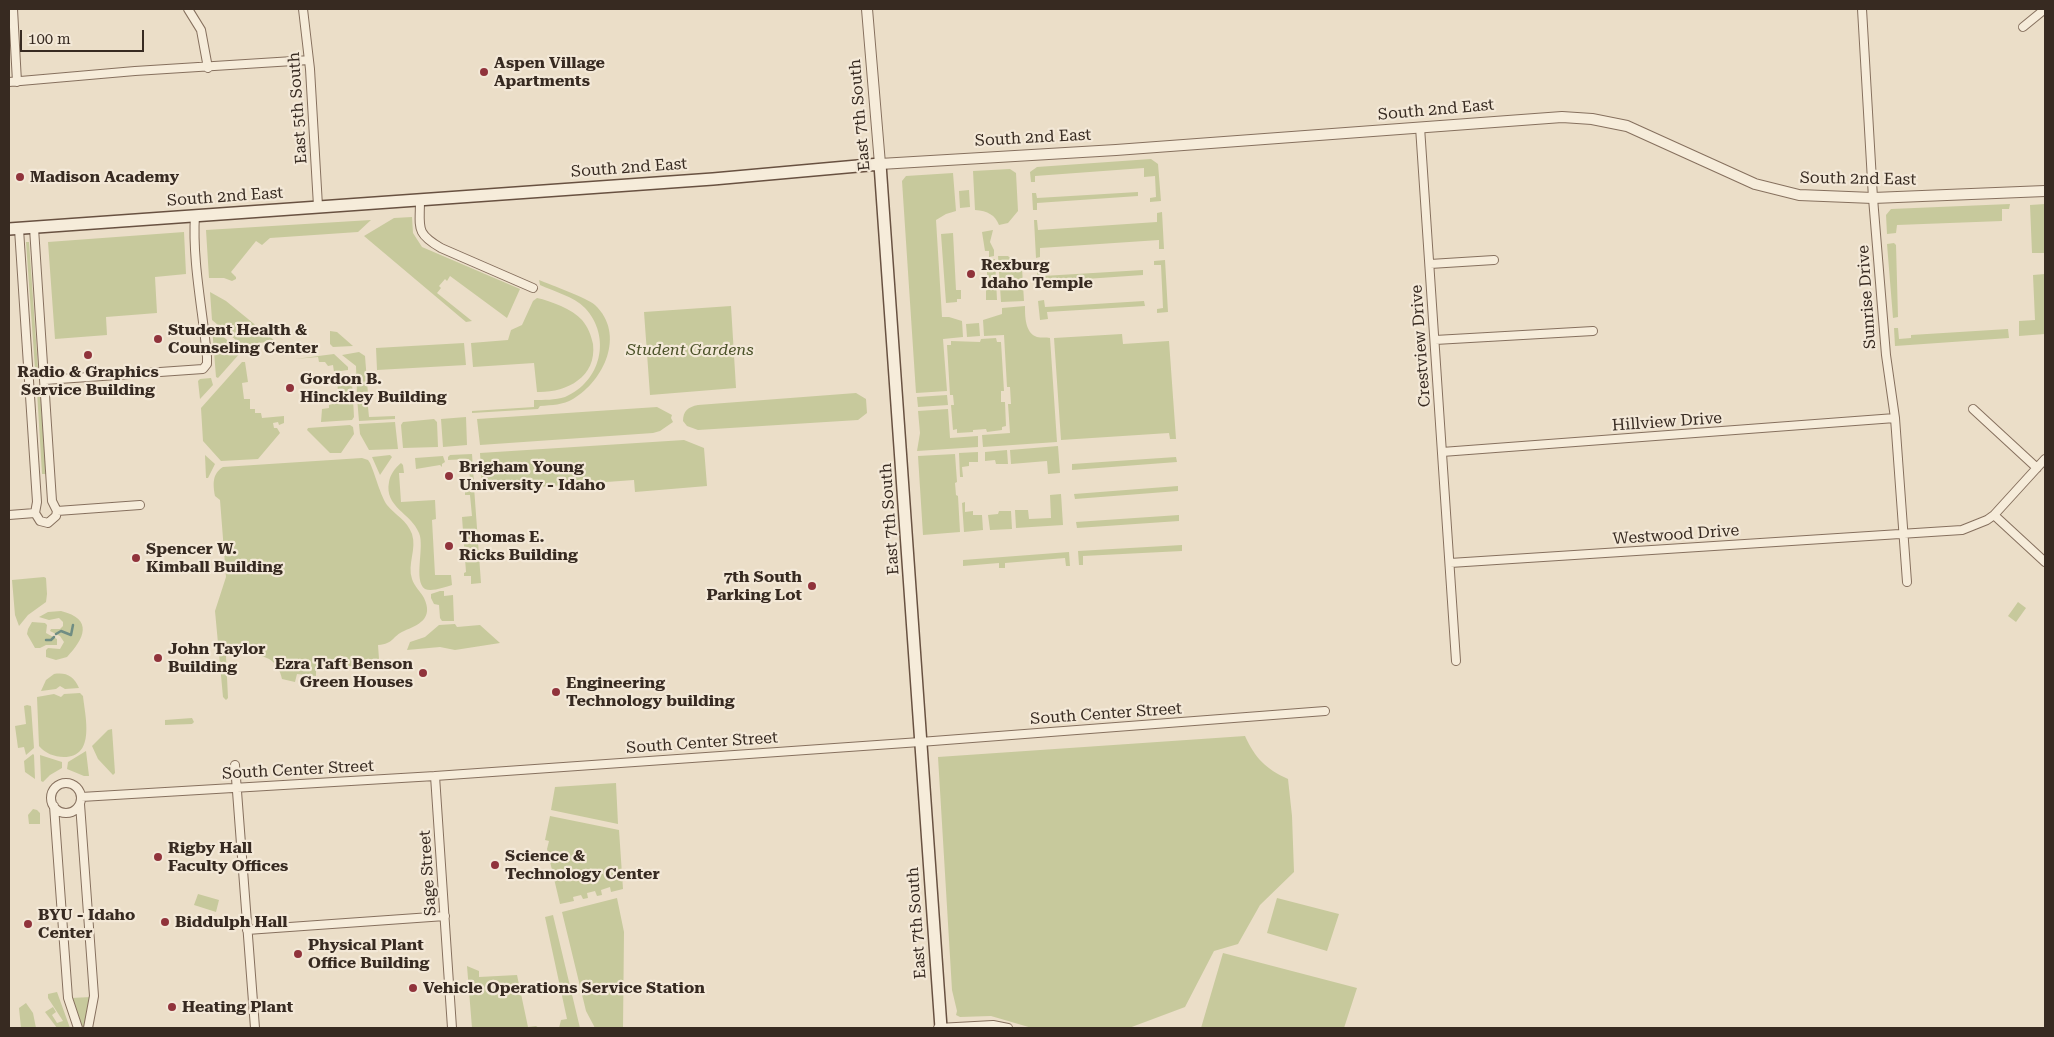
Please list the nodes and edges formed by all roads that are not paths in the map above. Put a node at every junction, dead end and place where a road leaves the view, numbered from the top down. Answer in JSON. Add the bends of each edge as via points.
{"nodes":[{"id":1,"x":13,"y":9,"type":"edge"},
{"id":2,"x":188,"y":9,"type":"edge"},
{"id":3,"x":303,"y":9,"type":"edge"},
{"id":4,"x":867,"y":9,"type":"edge"},
{"id":5,"x":1862,"y":9,"type":"edge"},
{"id":6,"x":2041,"y":10,"type":"edge"},
{"id":7,"x":2023,"y":26,"type":"dead end"},
{"id":8,"x":309,"y":60,"type":"junction"},
{"id":9,"x":208,"y":68,"type":"junction"},
{"id":10,"x":13,"y":82,"type":"edge"},
{"id":11,"x":1420,"y":127,"type":"junction"},
{"id":12,"x":880,"y":164,"type":"junction"},
{"id":13,"x":2045,"y":191,"type":"edge"},
{"id":14,"x":1873,"y":198,"type":"junction"},
{"id":15,"x":420,"y":200,"type":"junction"},
{"id":16,"x":318,"y":206,"type":"junction"},
{"id":17,"x":195,"y":215,"type":"junction"},
{"id":18,"x":34,"y":228,"type":"junction"},
{"id":19,"x":14,"y":229,"type":"edge"},
{"id":20,"x":1494,"y":260,"type":"dead end"},
{"id":21,"x":1430,"y":264,"type":"junction"},
{"id":22,"x":533,"y":288,"type":"dead end"},
{"id":23,"x":1593,"y":331,"type":"dead end"},
{"id":24,"x":1435,"y":340,"type":"junction"},
{"id":25,"x":47,"y":380,"type":"junction"},
{"id":26,"x":1973,"y":409,"type":"dead end"},
{"id":27,"x":1894,"y":418,"type":"junction"},
{"id":28,"x":1442,"y":452,"type":"junction"},
{"id":29,"x":2045,"y":460,"type":"edge"},
{"id":30,"x":2037,"y":468,"type":"junction"},
{"id":31,"x":140,"y":505,"type":"dead end"},
{"id":32,"x":57,"y":511,"type":"junction"},
{"id":33,"x":35,"y":513,"type":"junction"},
{"id":34,"x":9,"y":515,"type":"edge"},
{"id":35,"x":1994,"y":515,"type":"junction"},
{"id":36,"x":1904,"y":535,"type":"junction"},
{"id":37,"x":2045,"y":562,"type":"edge"},
{"id":38,"x":1450,"y":563,"type":"junction"},
{"id":39,"x":1907,"y":582,"type":"dead end"},
{"id":40,"x":1456,"y":661,"type":"dead end"},
{"id":41,"x":1325,"y":711,"type":"dead end"},
{"id":42,"x":920,"y":742,"type":"junction"},
{"id":43,"x":235,"y":765,"type":"dead end"},
{"id":44,"x":435,"y":776,"type":"junction"},
{"id":45,"x":237,"y":788,"type":"junction"},
{"id":46,"x":80,"y":800,"type":"junction"},
{"id":47,"x":54,"y":806,"type":"junction"},
{"id":48,"x":445,"y":916,"type":"junction"},
{"id":49,"x":247,"y":930,"type":"junction"},
{"id":50,"x":980,"y":1027,"type":"edge"},
{"id":51,"x":78,"y":1028,"type":"edge"},
{"id":52,"x":88,"y":1028,"type":"edge"},
{"id":53,"x":255,"y":1028,"type":"edge"},
{"id":54,"x":452,"y":1028,"type":"edge"},
{"id":55,"x":940,"y":1028,"type":"edge"},
{"id":56,"x":1008,"y":1028,"type":"edge"}],
"edges":[{"from":1,"to":10,"type":"street"},
{"from":2,"to":9,"type":"street","via":[[201,30]]},
{"from":3,"to":8,"type":"street","name":"East 5th South"},
{"from":4,"to":12,"type":"street","name":"East 7th South"},
{"from":5,"to":14,"type":"street","name":"Sunrise Drive"},
{"from":6,"to":7,"type":"street"},
{"from":8,"to":9,"type":"street"},
{"from":8,"to":16,"type":"street","name":"East 5th South"},
{"from":9,"to":10,"type":"street"},
{"from":11,"to":12,"type":"street","name":"South 2nd East"},
{"from":11,"to":14,"type":"street","name":"South 2nd East","via":[[1562,117],[1592,119],[1627,126],[1748,181],[1778,191],[1828,198]]},
{"from":11,"to":21,"type":"street","name":"Crestview Drive"},
{"from":12,"to":15,"type":"main road","name":"South 2nd East"},
{"from":12,"to":42,"type":"main road","name":"East 7th South"},
{"from":13,"to":14,"type":"street","name":"South 2nd East"},
{"from":14,"to":27,"type":"street","name":"Sunrise Drive"},
{"from":15,"to":16,"type":"main road","name":"South 2nd East"},
{"from":15,"to":22,"type":"street","via":[[422,233],[427,240]]},
{"from":16,"to":17,"type":"main road","name":"South 2nd East"},
{"from":17,"to":18,"type":"main road","name":"South 2nd East"},
{"from":17,"to":25,"type":"street","via":[[207,357],[203,369]]},
{"from":18,"to":19,"type":"main road","name":"South 2nd East"},
{"from":18,"to":25,"type":"street"},
{"from":19,"to":33,"type":"street","via":[[37,502]]},
{"from":20,"to":21,"type":"street"},
{"from":21,"to":24,"type":"street","name":"Crestview Drive"},
{"from":23,"to":24,"type":"street"},
{"from":24,"to":28,"type":"street","name":"Crestview Drive"},
{"from":25,"to":32,"type":"street","via":[[52,501]]},
{"from":26,"to":30,"type":"street"},
{"from":27,"to":28,"type":"street","name":"Hillview Drive"},
{"from":27,"to":36,"type":"street","name":"Sunrise Drive"},
{"from":28,"to":38,"type":"street","name":"Crestview Drive"},
{"from":29,"to":30,"type":"street"},
{"from":30,"to":35,"type":"street"},
{"from":31,"to":32,"type":"street"},
{"from":32,"to":33,"type":"street","via":[[48,523],[40,521]]},
{"from":33,"to":34,"type":"street"},
{"from":35,"to":36,"type":"street","name":"Westwood Drive","via":[[1962,530]]},
{"from":35,"to":37,"type":"street"},
{"from":36,"to":38,"type":"street","name":"Westwood Drive"},
{"from":36,"to":39,"type":"street","name":"Sunrise Drive"},
{"from":38,"to":40,"type":"street","name":"Crestview Drive"},
{"from":41,"to":42,"type":"street","name":"South Center Street"},
{"from":42,"to":44,"type":"street","name":"South Center Street"},
{"from":42,"to":55,"type":"main road","name":"East 7th South"},
{"from":43,"to":45,"type":"street"},
{"from":44,"to":45,"type":"street","name":"South Center Street"},
{"from":44,"to":48,"type":"street","name":"Sage Street"},
{"from":45,"to":46,"type":"street","name":"South Center Street"},
{"from":45,"to":49,"type":"street"},
{"from":46,"to":47,"type":"street","via":[[78,808],[70,812],[60,811]]},
{"from":46,"to":47,"type":"street","via":[[80,792],[74,785],[60,784],[53,790]]},
{"from":46,"to":52,"type":"street","via":[[94,996]]},
{"from":47,"to":51,"type":"street","via":[[68,998]]},
{"from":48,"to":49,"type":"street"},
{"from":48,"to":54,"type":"street","name":"Sage Street"},
{"from":49,"to":53,"type":"street"},
{"from":50,"to":55,"type":"street"},
{"from":50,"to":56,"type":"street"}]}
